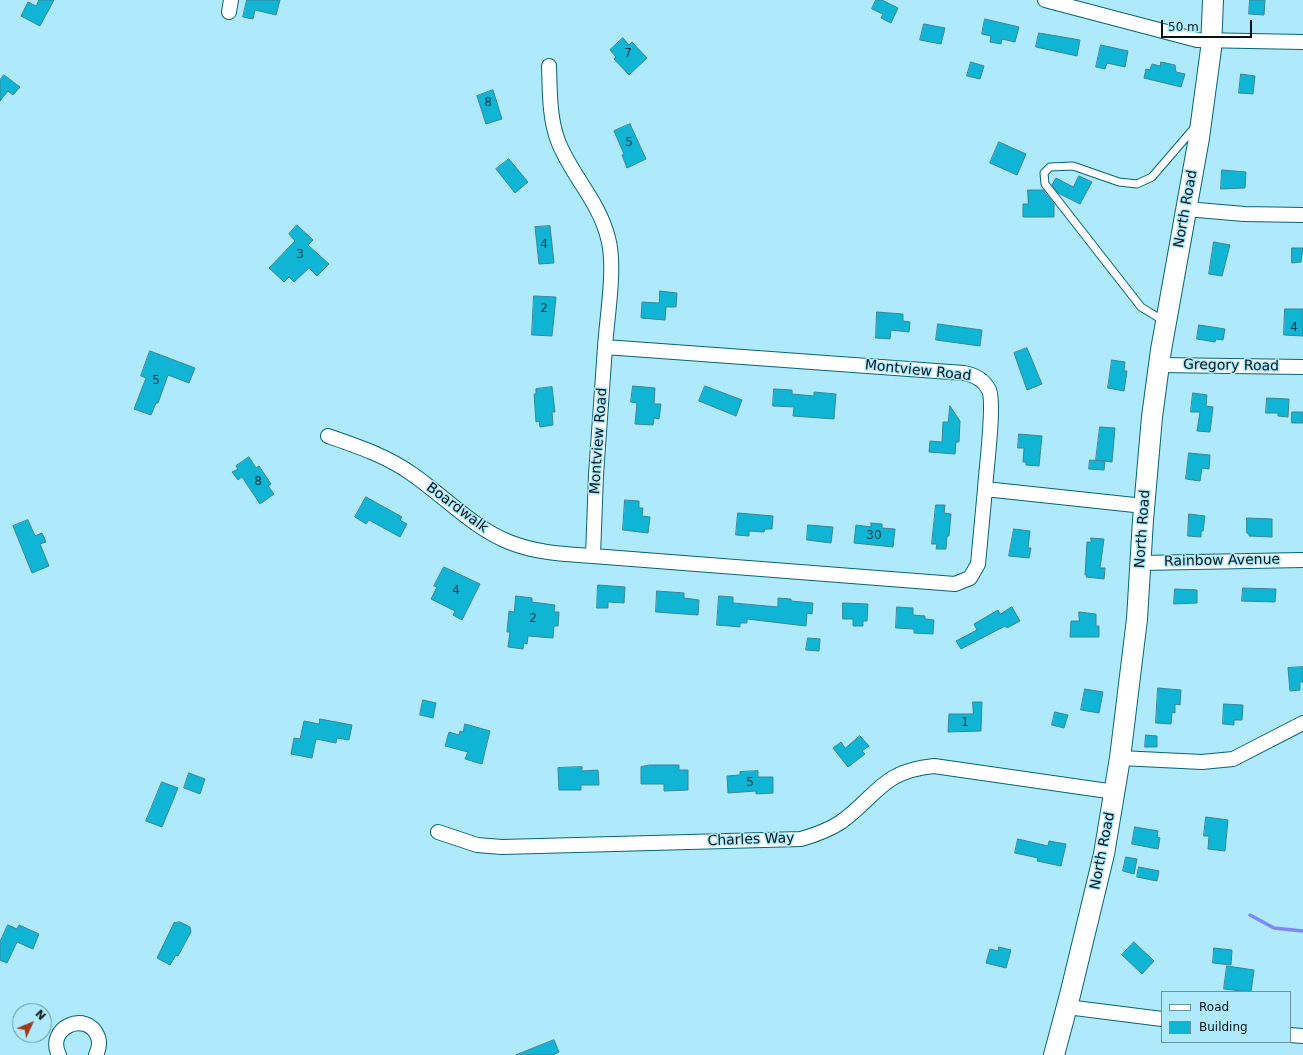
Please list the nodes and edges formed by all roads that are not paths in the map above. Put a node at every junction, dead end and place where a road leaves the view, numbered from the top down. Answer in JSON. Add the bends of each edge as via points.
{"nodes":[{"id":1,"x":1045,"y":0,"type":"edge"},
{"id":2,"x":1213,"y":0,"type":"edge"},
{"id":3,"x":1211,"y":40,"type":"junction"},
{"id":4,"x":1303,"y":42,"type":"edge"},
{"id":5,"x":549,"y":66,"type":"dead end"},
{"id":6,"x":1201,"y":121,"type":"junction"},
{"id":7,"x":1186,"y":209,"type":"junction"},
{"id":8,"x":1303,"y":214,"type":"edge"},
{"id":9,"x":1165,"y":322,"type":"junction"},
{"id":10,"x":605,"y":347,"type":"junction"},
{"id":11,"x":1159,"y":365,"type":"junction"},
{"id":12,"x":1303,"y":367,"type":"edge"},
{"id":13,"x":328,"y":436,"type":"dead end"},
{"id":14,"x":985,"y":489,"type":"junction"},
{"id":15,"x":1144,"y":506,"type":"junction"},
{"id":16,"x":593,"y":556,"type":"junction"},
{"id":17,"x":1303,"y":560,"type":"edge"},
{"id":18,"x":1140,"y":563,"type":"junction"},
{"id":19,"x":1303,"y":723,"type":"edge"},
{"id":20,"x":1120,"y":758,"type":"junction"},
{"id":21,"x":1114,"y":792,"type":"junction"},
{"id":22,"x":438,"y":832,"type":"dead end"},
{"id":23,"x":1067,"y":1007,"type":"junction"},
{"id":24,"x":1161,"y":1019,"type":"edge"},
{"id":25,"x":1291,"y":1035,"type":"edge"},
{"id":26,"x":1303,"y":1036,"type":"edge"},
{"id":27,"x":59,"y":1055,"type":"edge"},
{"id":28,"x":96,"y":1055,"type":"edge"},
{"id":29,"x":1054,"y":1055,"type":"edge"}],
"edges":[{"from":1,"to":3,"type":"street","via":[[1197,40]]},
{"from":2,"to":3,"type":"main road","name":"North Road"},
{"from":3,"to":4,"type":"street"},
{"from":3,"to":6,"type":"main road","name":"North Road"},
{"from":5,"to":10,"type":"street","via":[[552,117],[558,142],[599,213],[608,238],[611,260]]},
{"from":6,"to":7,"type":"main road","name":"North Road"},
{"from":6,"to":9,"type":"lane","via":[[1152,178],[1137,184],[1119,182],[1073,166],[1050,168],[1044,174],[1045,184],[1141,308]]},
{"from":7,"to":8,"type":"street","via":[[1244,214]]},
{"from":7,"to":9,"type":"main road","name":"North Road"},
{"from":9,"to":11,"type":"main road","name":"North Road"},
{"from":10,"to":14,"type":"street","name":"Montview Road","via":[[974,375],[986,385],[991,399]]},
{"from":10,"to":16,"type":"street","name":"Montview Road"},
{"from":11,"to":12,"type":"street","name":"Gregory Road"},
{"from":11,"to":15,"type":"main road","name":"North Road"},
{"from":13,"to":16,"type":"street","name":"Boardwalk","via":[[396,463],[487,531],[510,543],[541,552]]},
{"from":14,"to":15,"type":"street"},
{"from":14,"to":16,"type":"street","name":"Montview Road","via":[[978,564],[970,578],[955,584]]},
{"from":15,"to":18,"type":"main road","name":"North Road"},
{"from":17,"to":18,"type":"street","name":"Rainbow Avenue"},
{"from":18,"to":20,"type":"main road","name":"North Road","via":[[1137,619]]},
{"from":19,"to":20,"type":"street","via":[[1233,759],[1202,762]]},
{"from":20,"to":21,"type":"main road","name":"North Road"},
{"from":21,"to":22,"type":"street","name":"Charles Way","via":[[934,766],[910,769],[896,775],[842,822],[801,839],[502,847],[477,845]]},
{"from":21,"to":23,"type":"main road","name":"North Road","via":[[1104,854]]},
{"from":23,"to":24,"type":"street"},
{"from":23,"to":29,"type":"main road","name":"North Road"},
{"from":25,"to":26,"type":"street"},
{"from":27,"to":28,"type":"street","via":[[56,1043],[61,1030],[79,1023],[86,1024],[96,1033],[99,1047]]}]}
